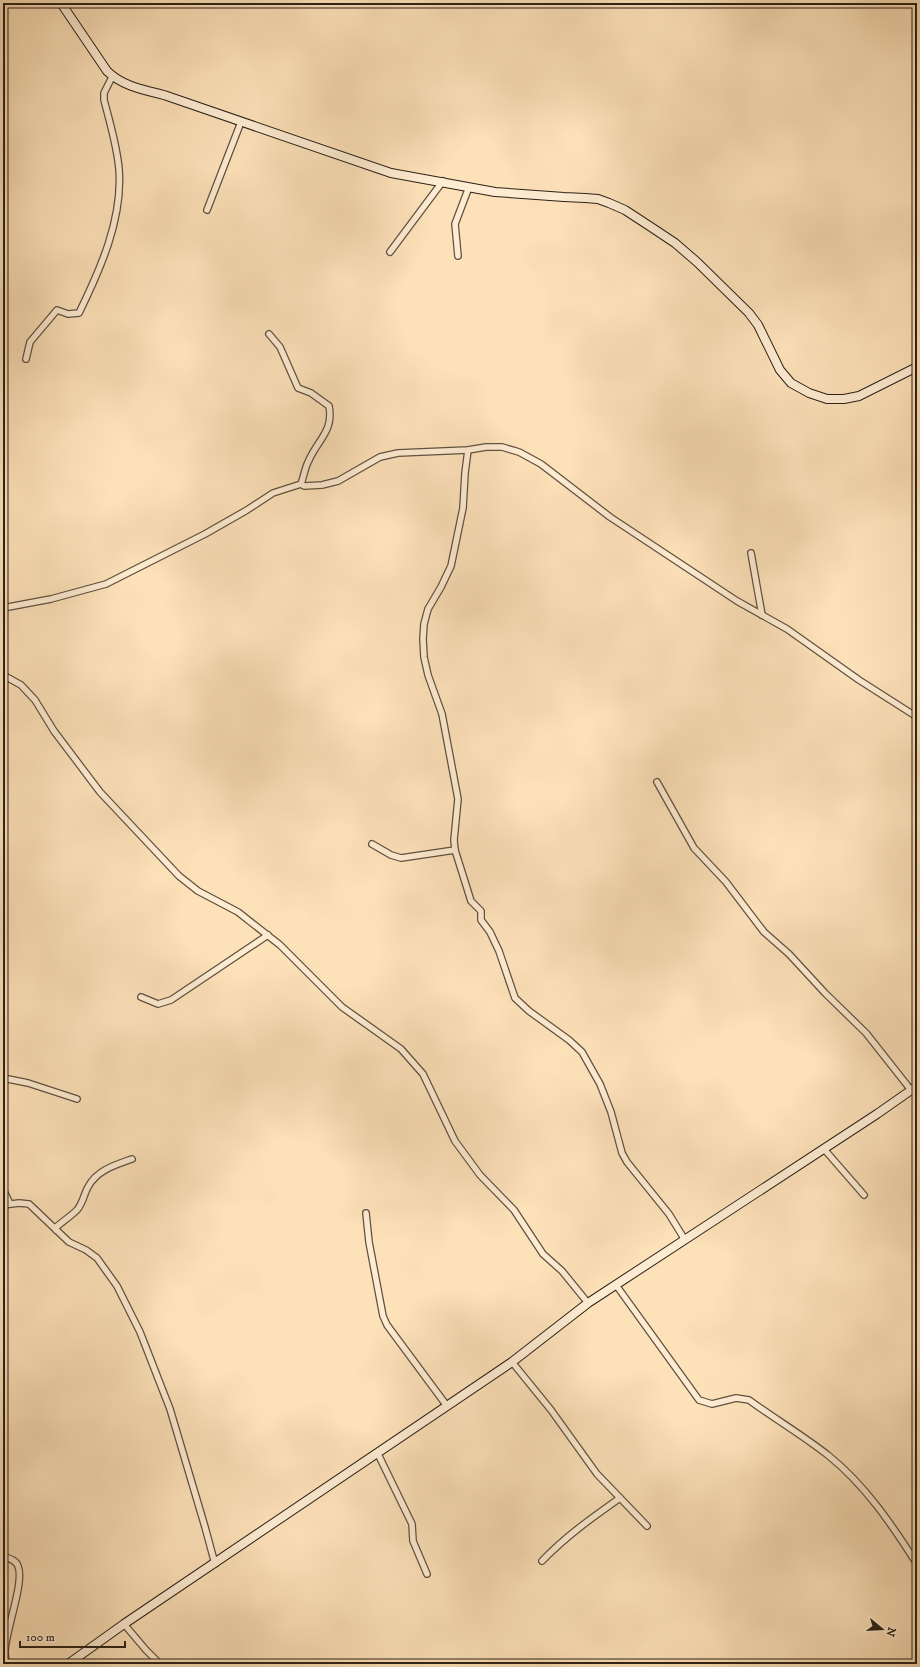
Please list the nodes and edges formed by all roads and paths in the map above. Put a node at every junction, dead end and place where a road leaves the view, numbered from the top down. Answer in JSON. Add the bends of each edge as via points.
{"nodes":[{"id":1,"x":61,"y":3,"type":"edge"},
{"id":2,"x":112,"y":77,"type":"junction"},
{"id":3,"x":241,"y":122,"type":"junction"},
{"id":4,"x":443,"y":182,"type":"junction"},
{"id":5,"x":469,"y":187,"type":"junction"},
{"id":6,"x":207,"y":210,"type":"dead end"},
{"id":7,"x":390,"y":252,"type":"dead end"},
{"id":8,"x":458,"y":256,"type":"dead end"},
{"id":9,"x":269,"y":334,"type":"dead end"},
{"id":10,"x":26,"y":359,"type":"dead end"},
{"id":11,"x":917,"y":367,"type":"edge"},
{"id":12,"x":468,"y":450,"type":"junction"},
{"id":13,"x":302,"y":484,"type":"junction"},
{"id":14,"x":751,"y":553,"type":"dead end"},
{"id":15,"x":3,"y":608,"type":"edge"},
{"id":16,"x":762,"y":615,"type":"junction"},
{"id":17,"x":3,"y":674,"type":"edge"},
{"id":18,"x":917,"y":717,"type":"edge"},
{"id":19,"x":657,"y":782,"type":"dead end"},
{"id":20,"x":372,"y":844,"type":"dead end"},
{"id":21,"x":455,"y":850,"type":"junction"},
{"id":22,"x":268,"y":935,"type":"junction"},
{"id":23,"x":141,"y":997,"type":"dead end"},
{"id":24,"x":3,"y":1078,"type":"edge"},
{"id":25,"x":914,"y":1088,"type":"edge"},
{"id":26,"x":77,"y":1099,"type":"dead end"},
{"id":27,"x":824,"y":1149,"type":"junction"},
{"id":28,"x":132,"y":1159,"type":"dead end"},
{"id":29,"x":3,"y":1189,"type":"edge"},
{"id":30,"x":864,"y":1195,"type":"dead end"},
{"id":31,"x":10,"y":1204,"type":"junction"},
{"id":32,"x":3,"y":1205,"type":"edge"},
{"id":33,"x":366,"y":1213,"type":"dead end"},
{"id":34,"x":56,"y":1230,"type":"junction"},
{"id":35,"x":685,"y":1240,"type":"junction"},
{"id":36,"x":616,"y":1285,"type":"junction"},
{"id":37,"x":588,"y":1302,"type":"junction"},
{"id":38,"x":512,"y":1362,"type":"junction"},
{"id":39,"x":447,"y":1406,"type":"junction"},
{"id":40,"x":378,"y":1454,"type":"junction"},
{"id":41,"x":620,"y":1498,"type":"junction"},
{"id":42,"x":647,"y":1526,"type":"dead end"},
{"id":43,"x":3,"y":1556,"type":"edge"},
{"id":44,"x":542,"y":1561,"type":"dead end"},
{"id":45,"x":215,"y":1564,"type":"junction"},
{"id":46,"x":917,"y":1564,"type":"edge"},
{"id":47,"x":427,"y":1574,"type":"dead end"},
{"id":48,"x":124,"y":1624,"type":"junction"},
{"id":49,"x":6,"y":1664,"type":"edge"},
{"id":50,"x":68,"y":1664,"type":"edge"},
{"id":51,"x":160,"y":1664,"type":"edge"}],
"edges":[{"from":1,"to":2,"type":"main road"},
{"from":2,"to":3,"type":"main road"},
{"from":2,"to":10,"type":"street","via":[[104,93],[104,100],[116,147],[119,190],[106,251],[79,313],[68,314],[57,310],[30,342]]},
{"from":3,"to":4,"type":"main road","via":[[391,173]]},
{"from":3,"to":6,"type":"street"},
{"from":4,"to":5,"type":"main road"},
{"from":4,"to":7,"type":"street"},
{"from":5,"to":8,"type":"street","via":[[456,224]]},
{"from":5,"to":11,"type":"main road","via":[[510,193],[598,199],[625,210],[675,243],[749,313],[758,325],[780,370],[791,384],[809,393],[827,399],[859,396]]},
{"from":9,"to":13,"type":"street","via":[[280,347],[298,388],[311,393],[329,406],[331,415],[327,430],[308,460]]},
{"from":12,"to":13,"type":"street","via":[[398,453],[380,457],[338,481],[322,485]]},
{"from":12,"to":16,"type":"street","via":[[502,447],[519,452],[541,464],[610,517],[737,602]]},
{"from":12,"to":21,"type":"street","via":[[464,508],[452,559],[441,587],[428,609],[424,624],[424,657],[442,714],[458,799]]},
{"from":13,"to":15,"type":"street","via":[[274,493],[205,534],[106,584],[51,599]]},
{"from":14,"to":16,"type":"street"},
{"from":16,"to":18,"type":"street","via":[[787,629]]},
{"from":17,"to":22,"type":"street","via":[[21,685],[35,700],[54,731],[100,792],[179,876],[198,891],[238,912]]},
{"from":19,"to":25,"type":"street","via":[[694,848],[726,882],[764,932],[866,1033]]},
{"from":20,"to":21,"type":"street","via":[[401,858]]},
{"from":21,"to":35,"type":"street","via":[[472,901],[480,911],[481,920],[499,951],[515,998],[582,1052],[600,1084],[622,1153],[669,1214]]},
{"from":22,"to":23,"type":"street","via":[[171,1000],[158,1004]]},
{"from":22,"to":37,"type":"street","via":[[309,972],[342,1007],[401,1049],[413,1062],[423,1074],[455,1141],[480,1175],[514,1210],[543,1254],[562,1270]]},
{"from":24,"to":26,"type":"street","via":[[28,1083]]},
{"from":25,"to":27,"type":"main road"},
{"from":27,"to":30,"type":"street"},
{"from":27,"to":35,"type":"main road"},
{"from":28,"to":34,"type":"street","via":[[105,1169],[99,1174],[88,1187],[78,1209],[55,1228]]},
{"from":29,"to":31,"type":"street"},
{"from":31,"to":32,"type":"street"},
{"from":31,"to":34,"type":"street","via":[[29,1204]]},
{"from":33,"to":39,"type":"street","via":[[383,1316]]},
{"from":34,"to":45,"type":"street","via":[[69,1242],[97,1258],[117,1286],[140,1332],[170,1409]]},
{"from":35,"to":36,"type":"main road"},
{"from":36,"to":37,"type":"main road"},
{"from":36,"to":46,"type":"street","via":[[699,1400],[712,1404],[736,1398],[749,1400],[829,1456],[880,1508]]},
{"from":37,"to":38,"type":"main road"},
{"from":38,"to":39,"type":"main road"},
{"from":38,"to":41,"type":"street","via":[[551,1410],[597,1474]]},
{"from":39,"to":40,"type":"main road"},
{"from":40,"to":45,"type":"main road"},
{"from":40,"to":47,"type":"street","via":[[412,1524],[413,1541]]},
{"from":41,"to":42,"type":"street"},
{"from":41,"to":44,"type":"street","via":[[587,1521]]},
{"from":43,"to":49,"type":"street","via":[[13,1560],[18,1566],[19,1574],[5,1652]]},
{"from":45,"to":48,"type":"main road"},
{"from":48,"to":50,"type":"main road"},
{"from":48,"to":51,"type":"street"}]}
